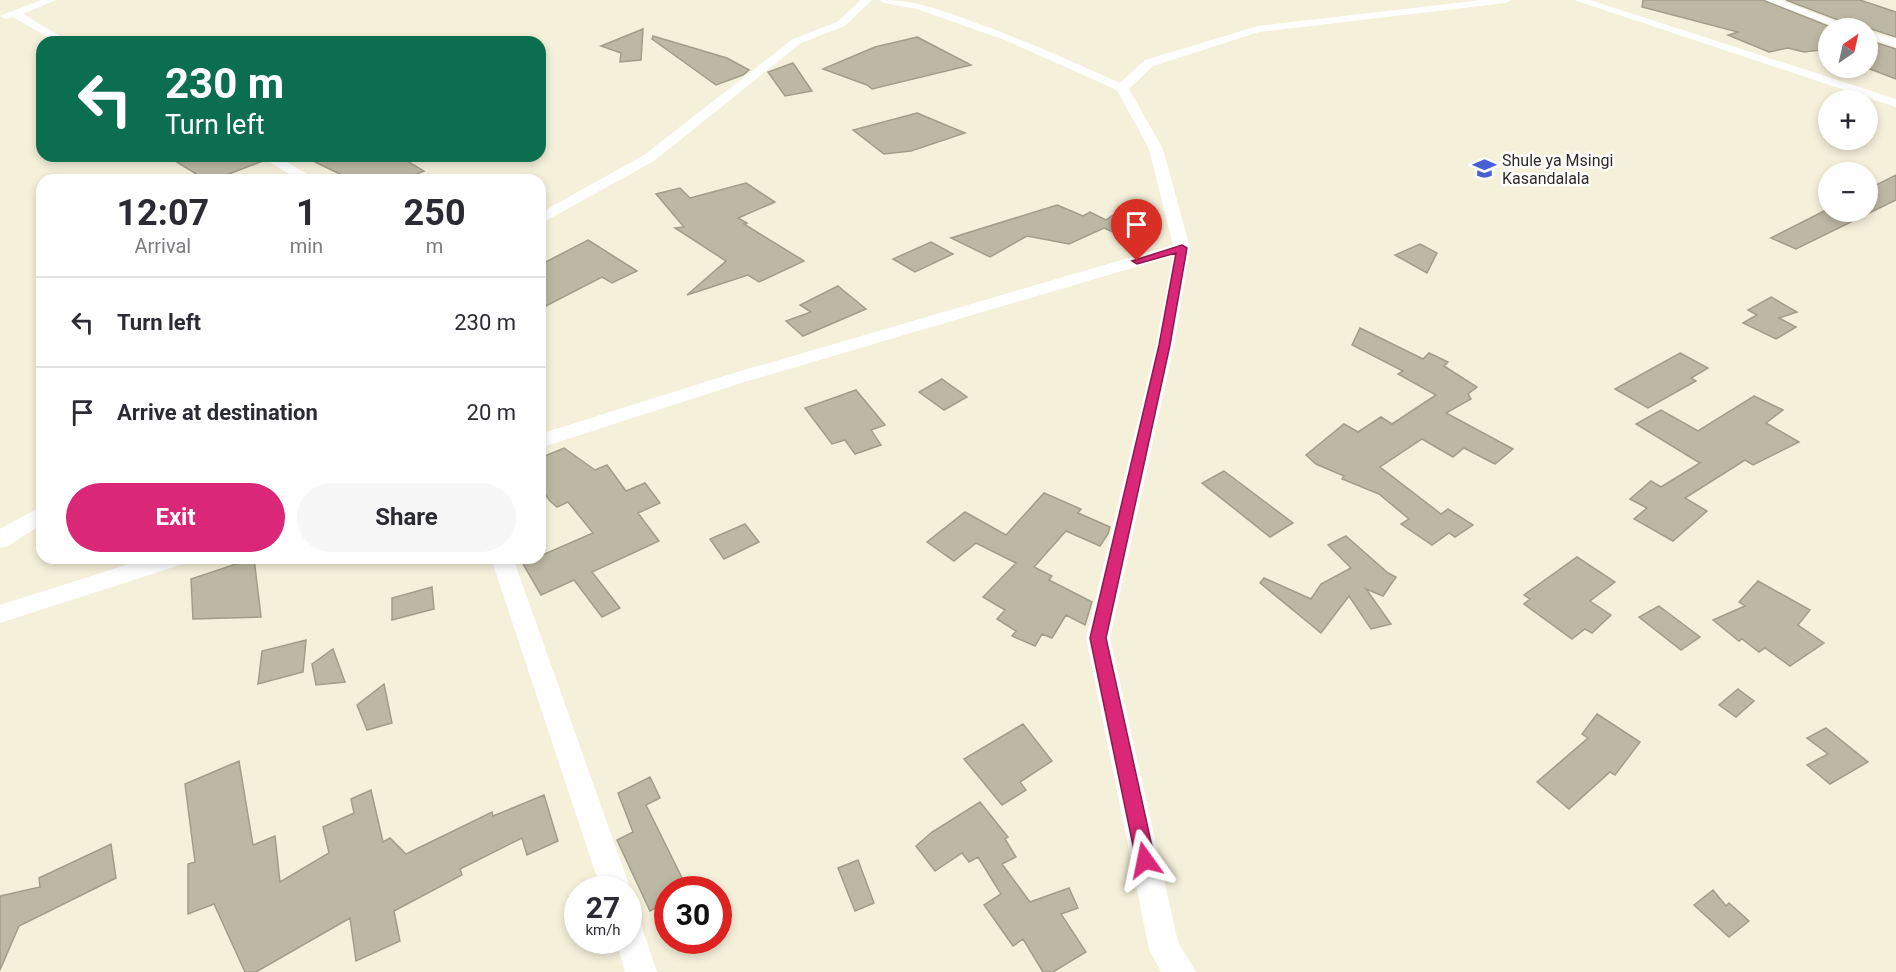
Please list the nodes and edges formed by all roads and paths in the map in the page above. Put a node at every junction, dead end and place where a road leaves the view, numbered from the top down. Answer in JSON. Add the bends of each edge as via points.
{"nodes":[{"id":1,"x":51,"y":0,"type":"edge"},
{"id":2,"x":867,"y":0,"type":"edge"},
{"id":3,"x":884,"y":0,"type":"edge"},
{"id":4,"x":1506,"y":0,"type":"edge"},
{"id":5,"x":1579,"y":0,"type":"edge"},
{"id":6,"x":1770,"y":0,"type":"edge"},
{"id":7,"x":13,"y":13,"type":"junction"},
{"id":8,"x":0,"y":18,"type":"edge"},
{"id":9,"x":1820,"y":18,"type":"edge"},
{"id":10,"x":53,"y":36,"type":"edge"},
{"id":11,"x":1878,"y":38,"type":"edge"},
{"id":12,"x":1896,"y":44,"type":"edge"},
{"id":13,"x":1122,"y":88,"type":"junction"},
{"id":14,"x":1896,"y":103,"type":"edge"},
{"id":15,"x":278,"y":162,"type":"edge"},
{"id":16,"x":299,"y":174,"type":"edge"},
{"id":17,"x":546,"y":216,"type":"edge"},
{"id":18,"x":1182,"y":248,"type":"junction"},
{"id":19,"x":546,"y":439,"type":"edge"},
{"id":20,"x":36,"y":518,"type":"edge"},
{"id":21,"x":0,"y":540,"type":"edge"},
{"id":22,"x":156,"y":564,"type":"edge"},
{"id":23,"x":504,"y":564,"type":"edge"},
{"id":24,"x":0,"y":614,"type":"edge"},
{"id":25,"x":611,"y":876,"type":"edge"},
{"id":26,"x":635,"y":954,"type":"edge"},
{"id":27,"x":641,"y":972,"type":"edge"},
{"id":28,"x":1180,"y":972,"type":"edge"}],
"edges":[{"from":1,"to":7,"type":"street"},
{"from":2,"to":17,"type":"street","via":[[841,24],[797,42],[649,158]]},
{"from":3,"to":13,"type":"street","via":[[919,6],[1009,38]]},
{"from":4,"to":13,"type":"street","via":[[1258,28],[1149,63]]},
{"from":5,"to":14,"type":"street"},
{"from":6,"to":9,"type":"street"},
{"from":7,"to":8,"type":"street"},
{"from":7,"to":10,"type":"street"},
{"from":11,"to":12,"type":"street"},
{"from":13,"to":18,"type":"street","via":[[1156,149]]},
{"from":15,"to":16,"type":"street"},
{"from":18,"to":19,"type":"street","via":[[730,380]]},
{"from":18,"to":28,"type":"street","via":[[1165,345],[1098,638],[1164,949]]},
{"from":20,"to":21,"type":"street"},
{"from":22,"to":24,"type":"street"},
{"from":23,"to":25,"type":"street"},
{"from":26,"to":27,"type":"street"}]}
